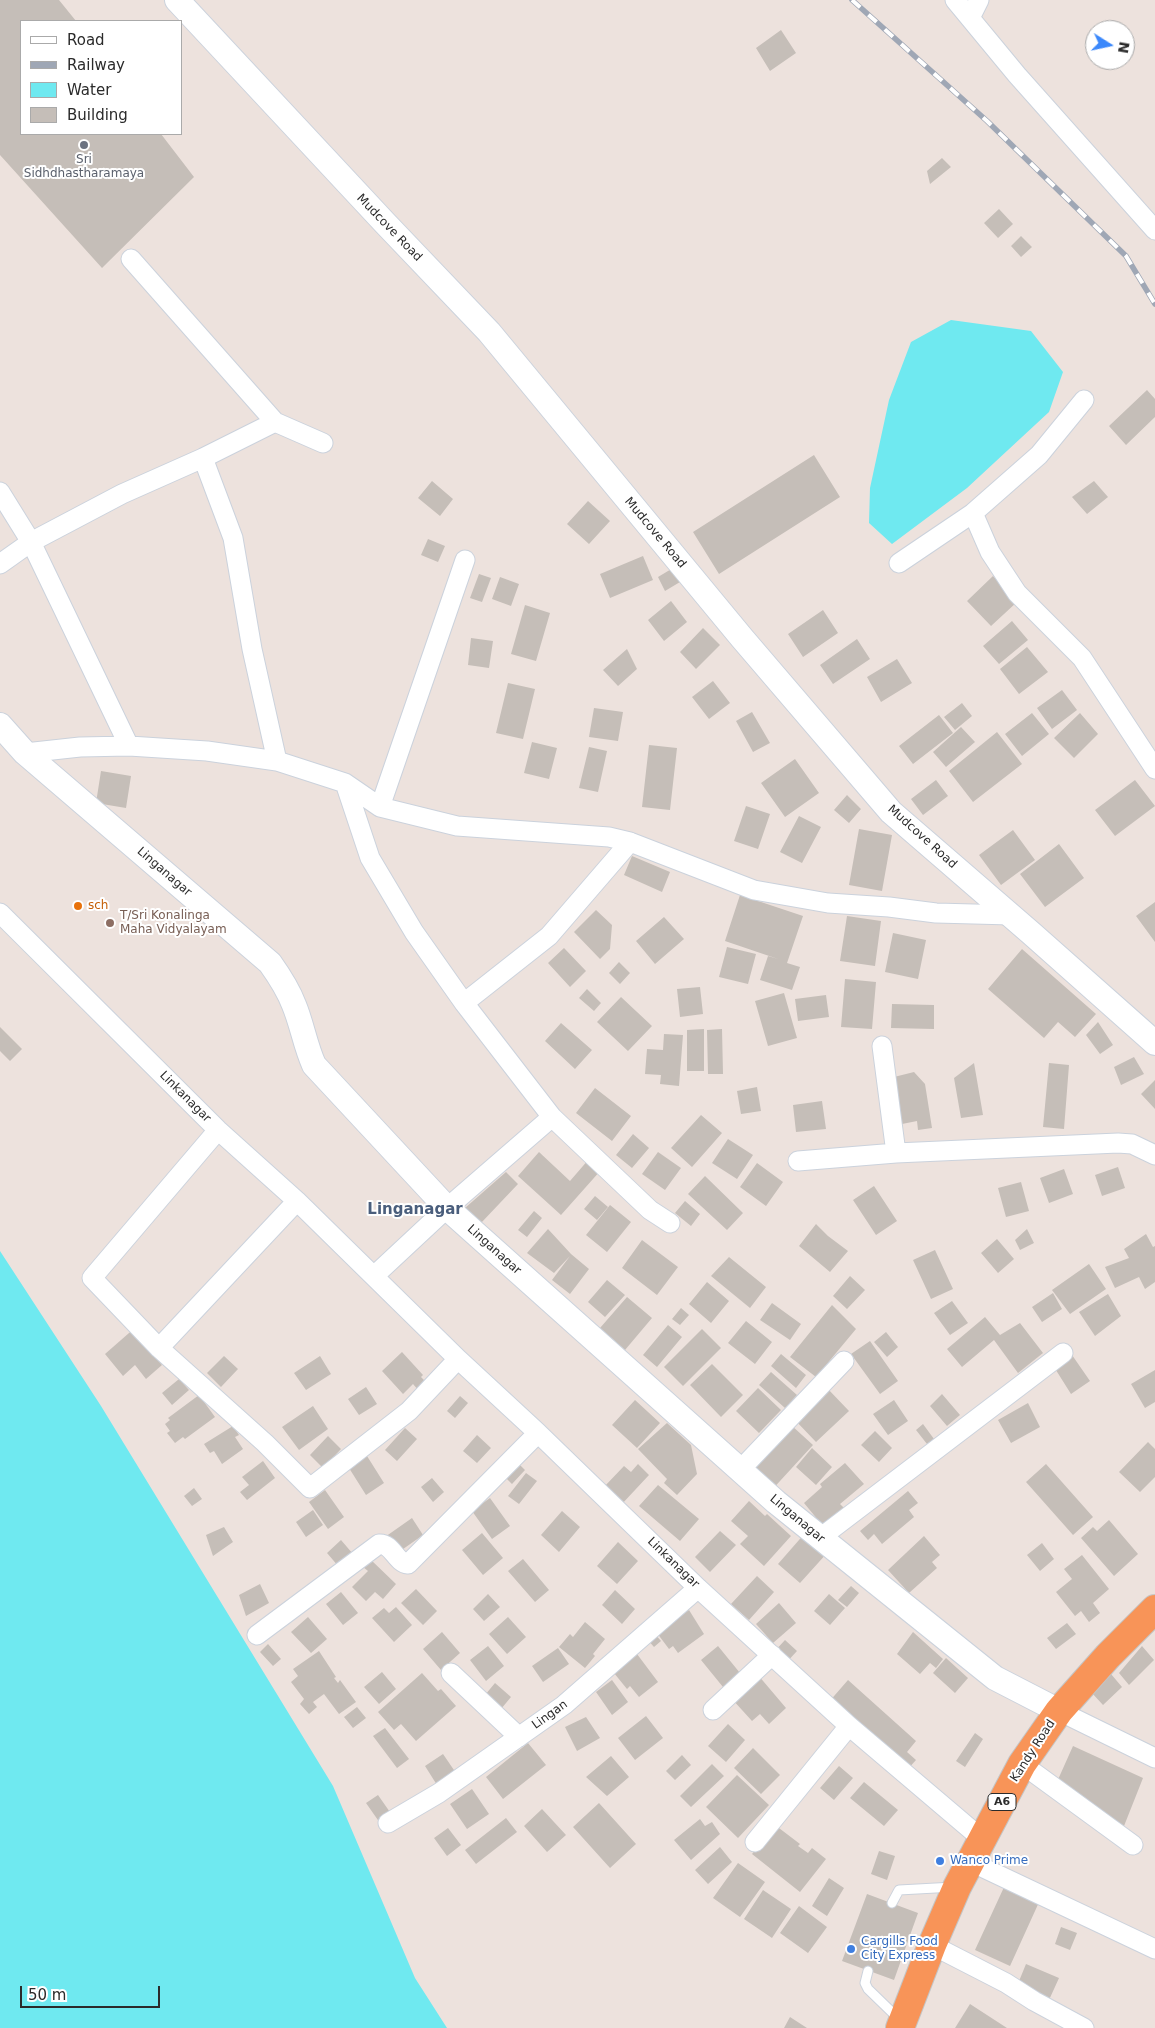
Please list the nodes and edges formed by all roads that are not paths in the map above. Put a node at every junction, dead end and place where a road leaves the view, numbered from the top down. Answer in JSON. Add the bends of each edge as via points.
{"nodes":[{"id":1,"x":178,"y":0,"type":"edge"},
{"id":2,"x":955,"y":0,"type":"edge"},
{"id":3,"x":979,"y":0,"type":"edge"},
{"id":4,"x":970,"y":18,"type":"junction"},
{"id":5,"x":1155,"y":230,"type":"edge"},
{"id":6,"x":131,"y":259,"type":"dead end"},
{"id":7,"x":1084,"y":400,"type":"dead end"},
{"id":8,"x":275,"y":422,"type":"junction"},
{"id":9,"x":323,"y":443,"type":"dead end"},
{"id":10,"x":203,"y":458,"type":"junction"},
{"id":11,"x":0,"y":492,"type":"edge"},
{"id":12,"x":974,"y":513,"type":"junction"},
{"id":13,"x":31,"y":542,"type":"junction"},
{"id":14,"x":465,"y":560,"type":"dead end"},
{"id":15,"x":0,"y":564,"type":"edge"},
{"id":16,"x":899,"y":564,"type":"dead end"},
{"id":17,"x":0,"y":726,"type":"edge"},
{"id":18,"x":129,"y":746,"type":"junction"},
{"id":19,"x":25,"y":753,"type":"junction"},
{"id":20,"x":277,"y":761,"type":"junction"},
{"id":21,"x":1155,"y":769,"type":"edge"},
{"id":22,"x":345,"y":783,"type":"junction"},
{"id":23,"x":380,"y":807,"type":"junction"},
{"id":24,"x":630,"y":842,"type":"junction"},
{"id":25,"x":0,"y":913,"type":"edge"},
{"id":26,"x":1011,"y":916,"type":"junction"},
{"id":27,"x":464,"y":1003,"type":"junction"},
{"id":28,"x":1155,"y":1043,"type":"edge"},
{"id":29,"x":882,"y":1046,"type":"dead end"},
{"id":30,"x":552,"y":1117,"type":"junction"},
{"id":31,"x":218,"y":1130,"type":"junction"},
{"id":32,"x":896,"y":1153,"type":"junction"},
{"id":33,"x":1155,"y":1155,"type":"edge"},
{"id":34,"x":798,"y":1162,"type":"dead end"},
{"id":35,"x":297,"y":1201,"type":"junction"},
{"id":36,"x":447,"y":1208,"type":"junction"},
{"id":37,"x":670,"y":1223,"type":"dead end"},
{"id":38,"x":374,"y":1276,"type":"junction"},
{"id":39,"x":159,"y":1348,"type":"junction"},
{"id":40,"x":1063,"y":1353,"type":"dead end"},
{"id":41,"x":458,"y":1359,"type":"junction"},
{"id":42,"x":844,"y":1361,"type":"dead end"},
{"id":43,"x":538,"y":1433,"type":"junction"},
{"id":44,"x":740,"y":1470,"type":"junction"},
{"id":45,"x":820,"y":1538,"type":"junction"},
{"id":46,"x":698,"y":1588,"type":"junction"},
{"id":47,"x":1155,"y":1609,"type":"edge"},
{"id":48,"x":258,"y":1635,"type":"dead end"},
{"id":49,"x":772,"y":1655,"type":"junction"},
{"id":50,"x":451,"y":1673,"type":"dead end"},
{"id":51,"x":713,"y":1710,"type":"dead end"},
{"id":52,"x":1059,"y":1711,"type":"junction"},
{"id":53,"x":849,"y":1726,"type":"junction"},
{"id":54,"x":519,"y":1737,"type":"junction"},
{"id":55,"x":1155,"y":1758,"type":"edge"},
{"id":56,"x":1022,"y":1764,"type":"junction"},
{"id":57,"x":388,"y":1823,"type":"dead end"},
{"id":58,"x":755,"y":1842,"type":"dead end"},
{"id":59,"x":1133,"y":1845,"type":"dead end"},
{"id":60,"x":976,"y":1850,"type":"junction"},
{"id":61,"x":957,"y":1887,"type":"junction"},
{"id":62,"x":892,"y":1903,"type":"dead end"},
{"id":63,"x":932,"y":1945,"type":"junction"},
{"id":64,"x":1155,"y":1949,"type":"edge"},
{"id":65,"x":868,"y":1970,"type":"dead end"},
{"id":66,"x":901,"y":2025,"type":"edge"},
{"id":67,"x":1084,"y":2028,"type":"edge"}],
"edges":[{"from":1,"to":26,"type":"street","name":"Mudcove Road","via":[[489,332],[742,638],[891,812]]},
{"from":2,"to":4,"type":"street"},
{"from":3,"to":4,"type":"street"},
{"from":4,"to":5,"type":"street"},
{"from":6,"to":8,"type":"street"},
{"from":7,"to":12,"type":"street","via":[[1039,455]]},
{"from":8,"to":9,"type":"street"},
{"from":8,"to":10,"type":"street"},
{"from":10,"to":13,"type":"street","via":[[122,494]]},
{"from":10,"to":20,"type":"street","via":[[233,538],[252,649]]},
{"from":11,"to":13,"type":"street"},
{"from":12,"to":16,"type":"street"},
{"from":12,"to":21,"type":"street","via":[[990,552],[1017,593],[1082,658]]},
{"from":13,"to":15,"type":"street"},
{"from":13,"to":18,"type":"street"},
{"from":14,"to":23,"type":"street"},
{"from":17,"to":19,"type":"street","name":"Linganagar"},
{"from":18,"to":19,"type":"street"},
{"from":18,"to":20,"type":"street","via":[[207,751]]},
{"from":19,"to":36,"type":"street","name":"Linganagar","via":[[270,963],[295,1006],[314,1065]]},
{"from":20,"to":22,"type":"street"},
{"from":22,"to":23,"type":"street"},
{"from":22,"to":27,"type":"street","via":[[370,858],[414,932]]},
{"from":23,"to":24,"type":"street","via":[[457,826],[609,837]]},
{"from":24,"to":26,"type":"street","via":[[754,890],[828,904]]},
{"from":24,"to":27,"type":"street","via":[[549,936]]},
{"from":25,"to":31,"type":"street","name":"Linkanagar"},
{"from":26,"to":28,"type":"street","name":"Mudcove Road"},
{"from":27,"to":30,"type":"street"},
{"from":29,"to":32,"type":"street"},
{"from":30,"to":36,"type":"street"},
{"from":30,"to":37,"type":"street","via":[[650,1210]]},
{"from":31,"to":35,"type":"street","name":"Linkanagar"},
{"from":31,"to":39,"type":"street","via":[[92,1278]]},
{"from":32,"to":33,"type":"street","via":[[1118,1143],[1132,1144]]},
{"from":32,"to":34,"type":"street"},
{"from":35,"to":38,"type":"street","name":"Linkanagar"},
{"from":35,"to":39,"type":"street"},
{"from":36,"to":38,"type":"street"},
{"from":36,"to":44,"type":"street","name":"Linganagar"},
{"from":38,"to":41,"type":"street","name":"Linkanagar"},
{"from":39,"to":41,"type":"street","via":[[310,1488],[408,1410]]},
{"from":40,"to":45,"type":"street"},
{"from":41,"to":43,"type":"street","name":"Linkanagar"},
{"from":42,"to":44,"type":"street"},
{"from":43,"to":46,"type":"street","name":"Linkanagar"},
{"from":43,"to":48,"type":"street","via":[[408,1564],[386,1545],[379,1544]]},
{"from":44,"to":45,"type":"street","name":"Linganagar"},
{"from":45,"to":52,"type":"street","name":"Linganagar","via":[[995,1678]]},
{"from":46,"to":49,"type":"street","name":"Linkanagar"},
{"from":46,"to":54,"type":"street","name":"Lingan","via":[[564,1705]]},
{"from":47,"to":52,"type":"highway","name":"Kandy Road","number":"A6"},
{"from":49,"to":51,"type":"street"},
{"from":49,"to":53,"type":"street","name":"Linkanagar"},
{"from":50,"to":54,"type":"street"},
{"from":52,"to":55,"type":"street"},
{"from":52,"to":56,"type":"highway","name":"Kandy Road","number":"A6"},
{"from":53,"to":58,"type":"street"},
{"from":53,"to":60,"type":"street","name":"Linkanagar"},
{"from":54,"to":57,"type":"street","name":"Lingan","via":[[440,1793]]},
{"from":56,"to":59,"type":"street"},
{"from":56,"to":60,"type":"highway","name":"Kandy Road","number":"A6"},
{"from":60,"to":61,"type":"highway","name":"Kandy Road","number":"A6"},
{"from":60,"to":64,"type":"street","name":"Linkanagar"},
{"from":61,"to":62,"type":"lane","via":[[898,1890]]},
{"from":61,"to":63,"type":"highway","name":"Kandy Road","number":"A6"},
{"from":63,"to":66,"type":"highway","name":"Kandy Road","number":"A6"},
{"from":63,"to":67,"type":"street"},
{"from":65,"to":66,"type":"lane","via":[[865,1983],[868,1989]]}]}
